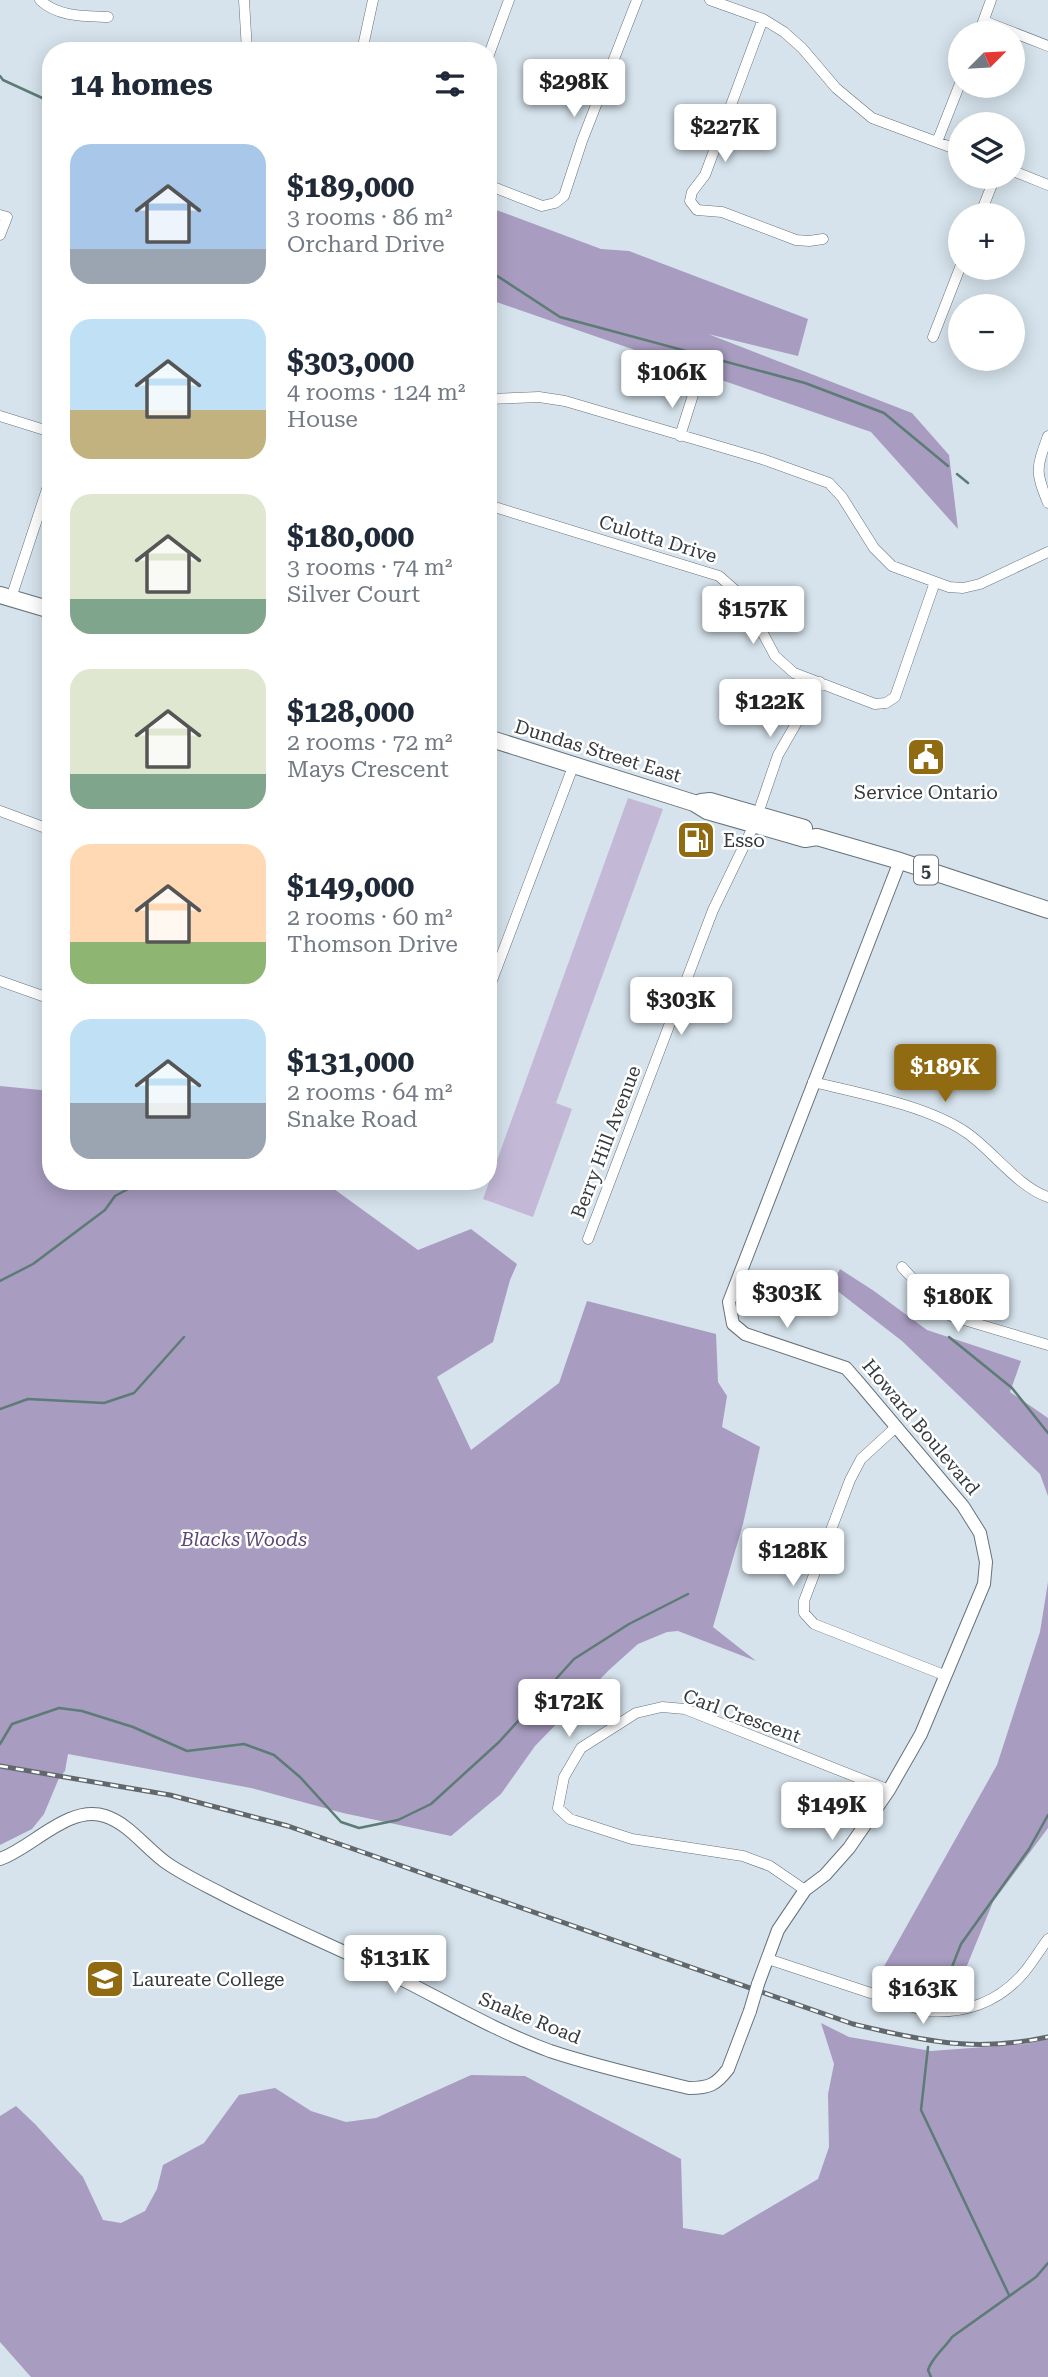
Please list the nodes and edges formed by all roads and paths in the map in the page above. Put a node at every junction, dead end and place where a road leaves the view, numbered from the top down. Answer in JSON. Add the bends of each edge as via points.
{"nodes":[{"id":1,"x":40,"y":0,"type":"edge"},
{"id":2,"x":244,"y":0,"type":"edge"},
{"id":3,"x":373,"y":0,"type":"edge"},
{"id":4,"x":509,"y":0,"type":"edge"},
{"id":5,"x":637,"y":0,"type":"edge"},
{"id":6,"x":709,"y":0,"type":"edge"},
{"id":7,"x":990,"y":0,"type":"edge"},
{"id":8,"x":108,"y":17,"type":"dead end"},
{"id":9,"x":763,"y":19,"type":"junction"},
{"id":10,"x":984,"y":21,"type":"edge"},
{"id":11,"x":1026,"y":37,"type":"edge"},
{"id":12,"x":246,"y":42,"type":"edge"},
{"id":13,"x":364,"y":42,"type":"edge"},
{"id":14,"x":494,"y":42,"type":"edge"},
{"id":15,"x":1048,"y":46,"type":"edge"},
{"id":16,"x":954,"y":98,"type":"edge"},
{"id":17,"x":937,"y":142,"type":"junction"},
{"id":18,"x":948,"y":146,"type":"edge"},
{"id":19,"x":1025,"y":176,"type":"edge"},
{"id":20,"x":1048,"y":186,"type":"edge"},
{"id":21,"x":497,"y":188,"type":"edge"},
{"id":22,"x":0,"y":215,"type":"edge"},
{"id":23,"x":0,"y":235,"type":"edge"},
{"id":24,"x":822,"y":239,"type":"dead end"},
{"id":25,"x":955,"y":280,"type":"edge"},
{"id":26,"x":933,"y":337,"type":"dead end"},
{"id":27,"x":693,"y":395,"type":"dead end"},
{"id":28,"x":497,"y":400,"type":"edge"},
{"id":29,"x":0,"y":416,"type":"edge"},
{"id":30,"x":42,"y":429,"type":"edge"},
{"id":31,"x":680,"y":436,"type":"junction"},
{"id":32,"x":1048,"y":436,"type":"edge"},
{"id":33,"x":42,"y":500,"type":"edge"},
{"id":34,"x":1048,"y":503,"type":"edge"},
{"id":35,"x":497,"y":508,"type":"edge"},
{"id":36,"x":1048,"y":552,"type":"edge"},
{"id":37,"x":935,"y":582,"type":"junction"},
{"id":38,"x":5,"y":597,"type":"edge"},
{"id":39,"x":42,"y":607,"type":"edge"},
{"id":40,"x":820,"y":682,"type":"junction"},
{"id":41,"x":497,"y":741,"type":"edge"},
{"id":42,"x":574,"y":764,"type":"junction"},
{"id":43,"x":0,"y":811,"type":"edge"},
{"id":44,"x":756,"y":819,"type":"junction"},
{"id":45,"x":42,"y":827,"type":"edge"},
{"id":46,"x":900,"y":861,"type":"junction"},
{"id":47,"x":1048,"y":909,"type":"edge"},
{"id":48,"x":497,"y":967,"type":"edge"},
{"id":49,"x":0,"y":981,"type":"edge"},
{"id":50,"x":42,"y":996,"type":"edge"},
{"id":51,"x":813,"y":1082,"type":"junction"},
{"id":52,"x":1048,"y":1198,"type":"edge"},
{"id":53,"x":588,"y":1239,"type":"dead end"},
{"id":54,"x":902,"y":1266,"type":"dead end"},
{"id":55,"x":1048,"y":1345,"type":"edge"},
{"id":56,"x":896,"y":1427,"type":"junction"},
{"id":57,"x":944,"y":1675,"type":"junction"},
{"id":58,"x":889,"y":1790,"type":"junction"},
{"id":59,"x":0,"y":1859,"type":"edge"},
{"id":60,"x":805,"y":1890,"type":"junction"},
{"id":61,"x":1048,"y":1939,"type":"edge"},
{"id":62,"x":768,"y":1959,"type":"junction"}],
"edges":[{"from":1,"to":8,"type":"street","via":[[62,13]]},
{"from":2,"to":12,"type":"street"},
{"from":3,"to":13,"type":"street"},
{"from":4,"to":14,"type":"street"},
{"from":5,"to":21,"type":"street","via":[[564,196],[542,206]]},
{"from":6,"to":9,"type":"street"},
{"from":7,"to":10,"type":"street"},
{"from":9,"to":17,"type":"street","via":[[802,48],[836,88],[872,118]]},
{"from":9,"to":24,"type":"street","via":[[705,175],[690,201],[697,210],[722,212],[796,240]]},
{"from":11,"to":15,"type":"street"},
{"from":16,"to":17,"type":"street"},
{"from":17,"to":18,"type":"street"},
{"from":19,"to":20,"type":"street"},
{"from":22,"to":23,"type":"street","via":[[7,217]]},
{"from":25,"to":26,"type":"street"},
{"from":27,"to":31,"type":"street"},
{"from":28,"to":31,"type":"street","via":[[539,397],[565,401]]},
{"from":29,"to":30,"type":"street"},
{"from":31,"to":37,"type":"street","via":[[829,483],[892,566]]},
{"from":32,"to":34,"type":"street","via":[[1037,470]]},
{"from":33,"to":38,"type":"street"},
{"from":35,"to":40,"type":"street","name":"Culotta Drive","via":[[719,576],[744,598],[775,656],[794,673]]},
{"from":36,"to":37,"type":"street","via":[[980,584],[963,588]]},
{"from":37,"to":40,"type":"street","name":"Culotta Drive","via":[[895,697],[875,704]]},
{"from":38,"to":39,"type":"main road"},
{"from":40,"to":44,"type":"street","name":"Berry Hill Avenue","via":[[778,755]]},
{"from":41,"to":42,"type":"main road","name":"Dundas Street East","number":"5"},
{"from":42,"to":44,"type":"main road","name":"Dundas Street East","number":"5","via":[[694,803],[710,800]]},
{"from":42,"to":48,"type":"street"},
{"from":43,"to":45,"type":"street"},
{"from":44,"to":46,"type":"main road","name":"Dundas Street East","number":"5","via":[[809,829],[817,837]]},
{"from":44,"to":53,"type":"street","name":"Berry Hill Avenue","via":[[713,910]]},
{"from":46,"to":47,"type":"main road","name":"Dundas Street East","number":"5"},
{"from":46,"to":51,"type":"street","name":"Howard Boulevard"},
{"from":49,"to":50,"type":"street"},
{"from":51,"to":52,"type":"street","via":[[929,1113],[967,1132]]},
{"from":51,"to":56,"type":"street","name":"Howard Boulevard","via":[[729,1302],[733,1324],[745,1334],[846,1368]]},
{"from":54,"to":55,"type":"street","via":[[951,1316]]},
{"from":56,"to":57,"type":"street","name":"Howard Boulevard","via":[[963,1506],[980,1533],[986,1562],[984,1584]]},
{"from":56,"to":57,"type":"street","via":[[862,1459],[850,1480],[804,1601],[804,1613],[814,1624]]},
{"from":57,"to":58,"type":"street","name":"Howard Boulevard","via":[[921,1734]]},
{"from":58,"to":60,"type":"street","name":"Howard Boulevard","via":[[849,1848]]},
{"from":58,"to":60,"type":"street","name":"Carl Crescent","via":[[685,1709],[662,1707],[636,1713],[581,1748],[564,1777],[558,1808],[570,1819],[632,1839],[744,1856],[770,1866]]},
{"from":59,"to":62,"type":"street","name":"Snake Road","bridge":true,"via":[[64,1820],[104,1816],[194,1879],[479,2021],[550,2050],[689,2088],[715,2085],[728,2069]]},
{"from":60,"to":62,"type":"street","name":"Snake Road","via":[[778,1930]]},
{"from":61,"to":62,"type":"street","via":[[1020,1978],[998,1997],[949,2013],[925,2011]]}]}
